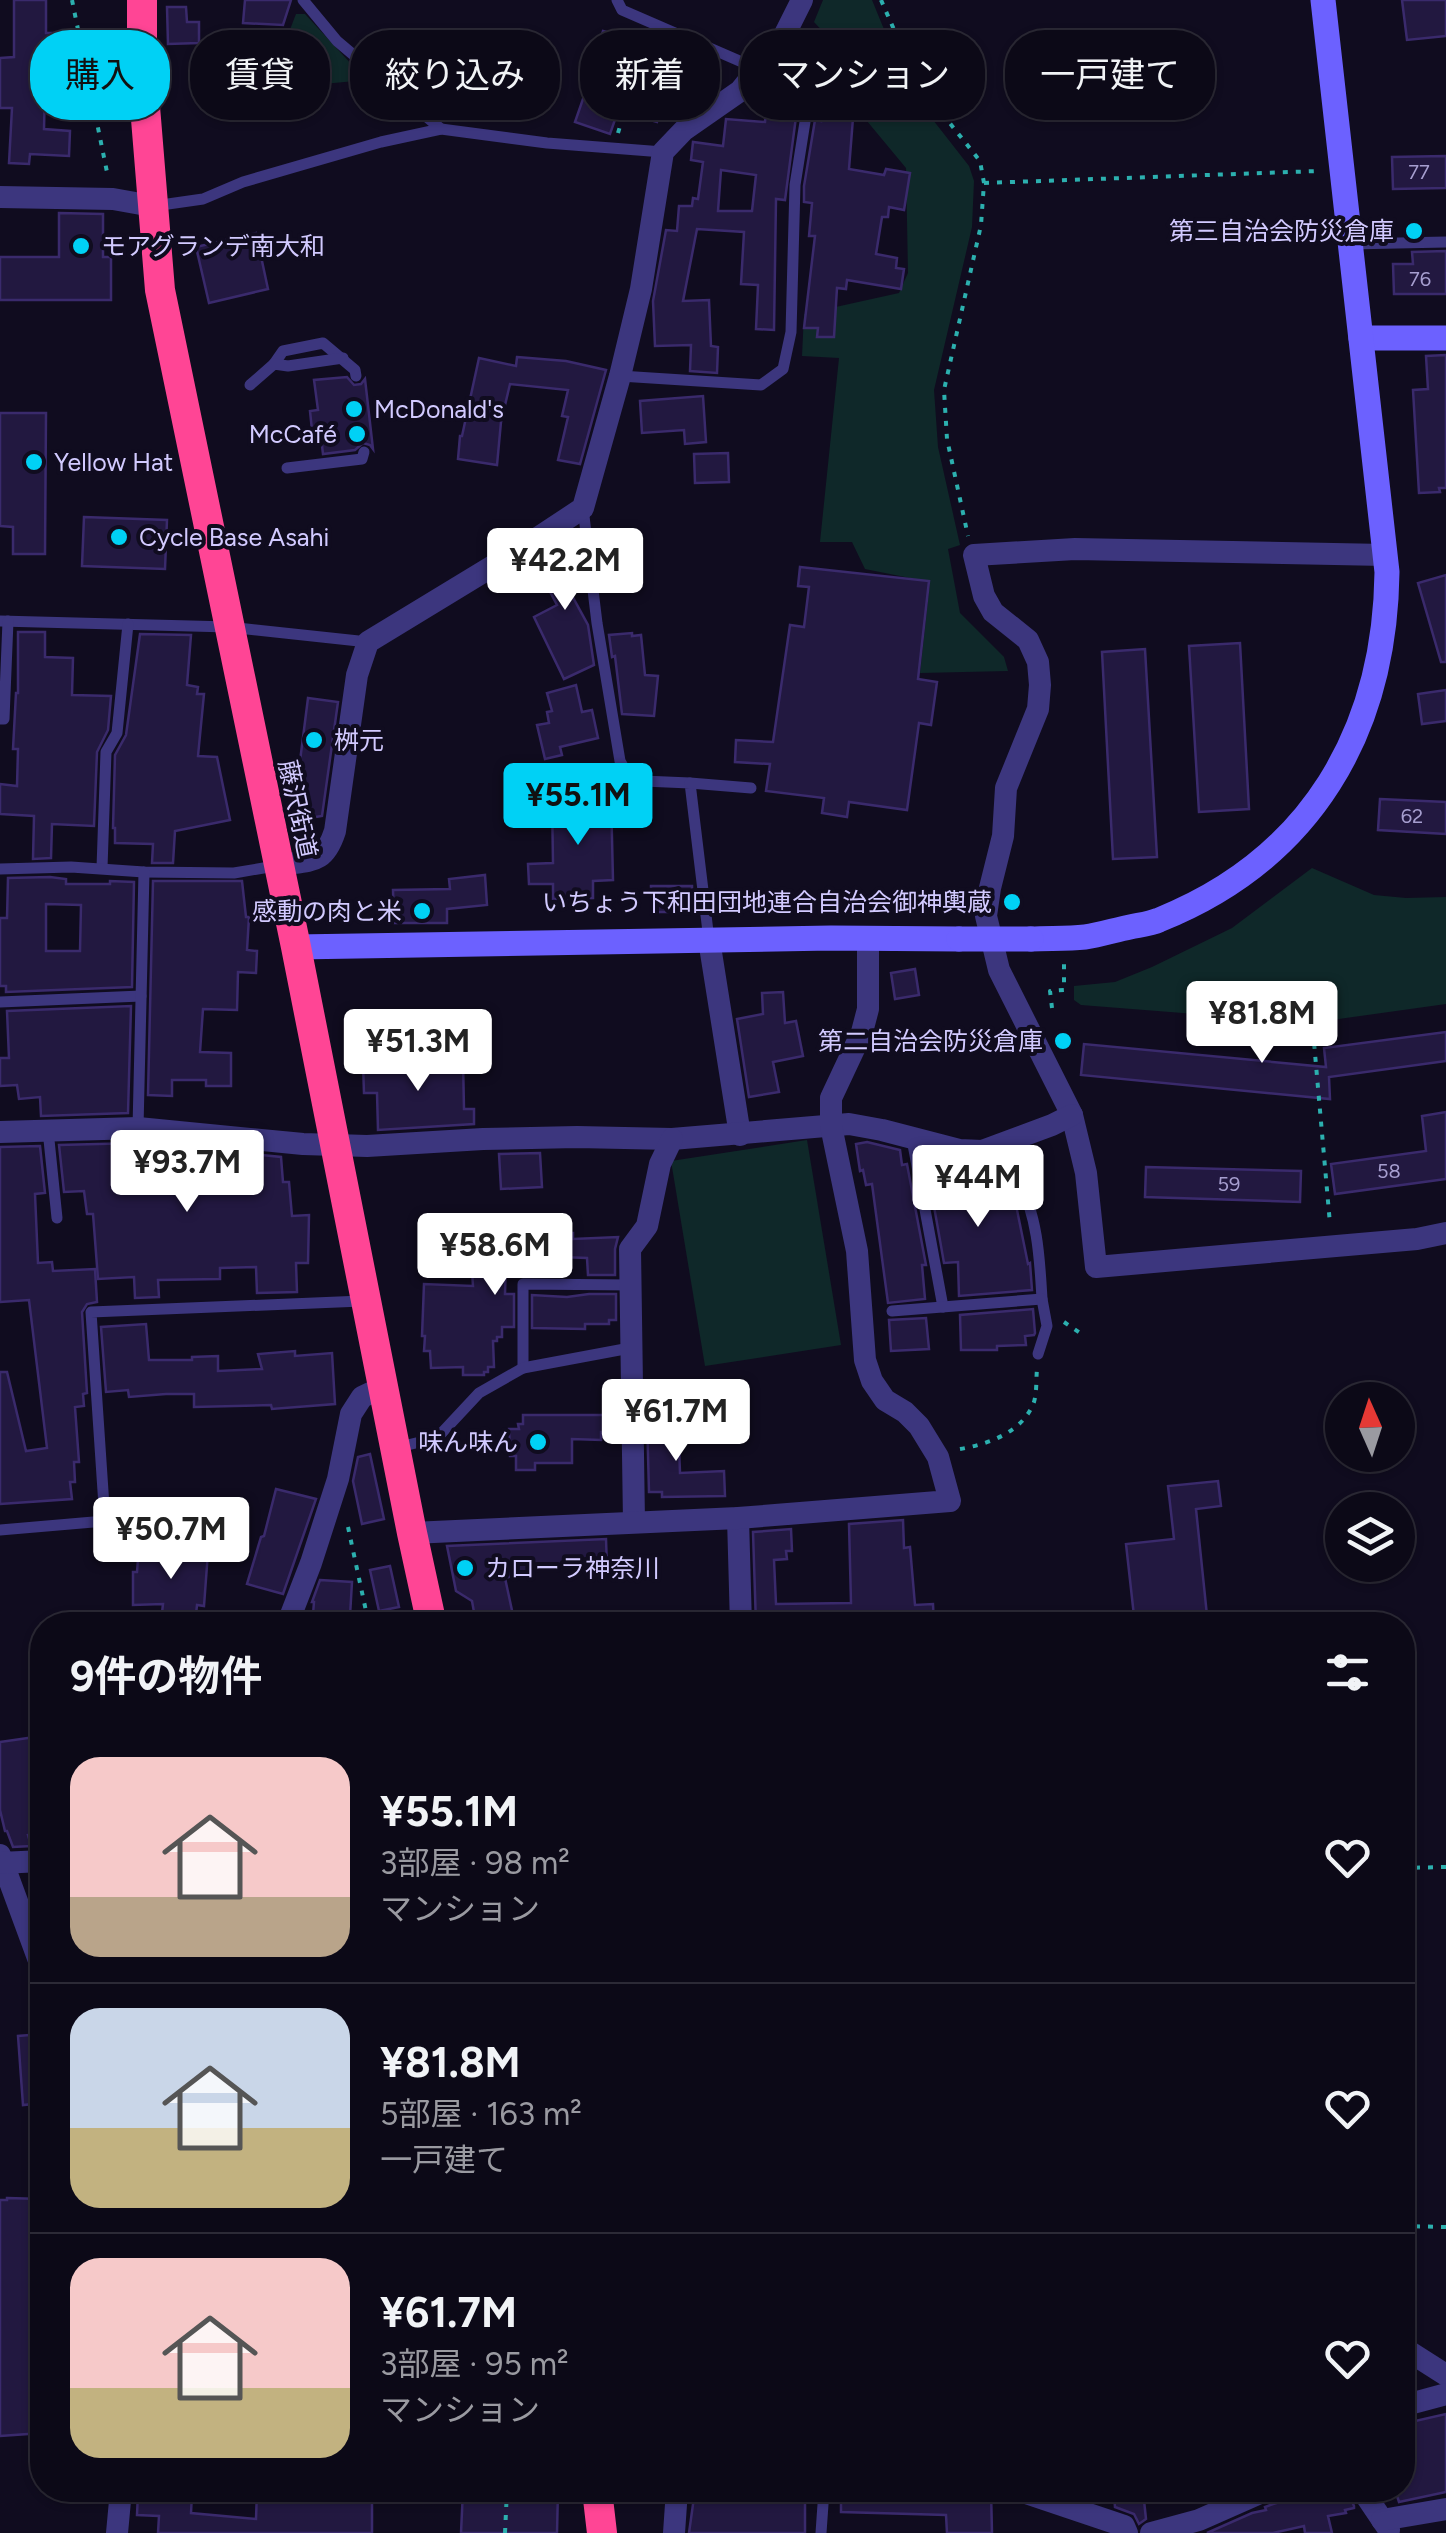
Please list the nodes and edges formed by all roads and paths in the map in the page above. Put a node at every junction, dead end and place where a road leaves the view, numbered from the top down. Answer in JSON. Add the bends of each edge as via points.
{"nodes":[{"id":1,"x":72,"y":0,"type":"edge"},
{"id":2,"x":142,"y":0,"type":"edge"},
{"id":3,"x":303,"y":0,"type":"edge"},
{"id":4,"x":617,"y":0,"type":"edge"},
{"id":5,"x":802,"y":0,"type":"edge"},
{"id":6,"x":881,"y":0,"type":"edge"},
{"id":7,"x":1323,"y":0,"type":"edge"},
{"id":8,"x":651,"y":22,"type":"junction"},
{"id":9,"x":787,"y":30,"type":"edge"},
{"id":10,"x":740,"y":61,"type":"edge"},
{"id":11,"x":740,"y":91,"type":"edge"},
{"id":12,"x":805,"y":120,"type":"edge"},
{"id":13,"x":441,"y":129,"type":"junction"},
{"id":14,"x":614,"y":148,"type":"junction"},
{"id":15,"x":662,"y":152,"type":"junction"},
{"id":16,"x":1341,"y":170,"type":"junction"},
{"id":17,"x":984,"y":184,"type":"junction"},
{"id":18,"x":0,"y":197,"type":"edge"},
{"id":19,"x":113,"y":199,"type":"junction"},
{"id":20,"x":152,"y":206,"type":"junction"},
{"id":21,"x":1446,"y":242,"type":"edge"},
{"id":22,"x":1349,"y":244,"type":"junction"},
{"id":23,"x":1361,"y":338,"type":"junction"},
{"id":24,"x":1446,"y":338,"type":"edge"},
{"id":25,"x":356,"y":376,"type":"dead end"},
{"id":26,"x":620,"y":376,"type":"junction"},
{"id":27,"x":250,"y":385,"type":"dead end"},
{"id":28,"x":364,"y":452,"type":"dead end"},
{"id":29,"x":287,"y":468,"type":"dead end"},
{"id":30,"x":583,"y":508,"type":"junction"},
{"id":31,"x":974,"y":554,"type":"junction"},
{"id":32,"x":1385,"y":555,"type":"junction"},
{"id":33,"x":4,"y":620,"type":"edge"},
{"id":34,"x":128,"y":624,"type":"junction"},
{"id":35,"x":229,"y":627,"type":"junction"},
{"id":36,"x":368,"y":642,"type":"junction"},
{"id":37,"x":0,"y":718,"type":"edge"},
{"id":38,"x":690,"y":783,"type":"junction"},
{"id":39,"x":751,"y":788,"type":"dead end"},
{"id":40,"x":280,"y":865,"type":"junction"},
{"id":41,"x":102,"y":868,"type":"junction"},
{"id":42,"x":0,"y":869,"type":"edge"},
{"id":43,"x":144,"y":872,"type":"junction"},
{"id":44,"x":709,"y":940,"type":"junction"},
{"id":45,"x":868,"y":940,"type":"junction"},
{"id":46,"x":296,"y":947,"type":"junction"},
{"id":47,"x":1064,"y":954,"type":"dead end"},
{"id":48,"x":141,"y":996,"type":"junction"},
{"id":49,"x":0,"y":1002,"type":"edge"},
{"id":50,"x":1052,"y":1008,"type":"dead end"},
{"id":51,"x":1312,"y":1031,"type":"dead end"},
{"id":52,"x":1072,"y":1116,"type":"junction"},
{"id":53,"x":831,"y":1126,"type":"junction"},
{"id":54,"x":138,"y":1128,"type":"junction"},
{"id":55,"x":48,"y":1130,"type":"junction"},
{"id":56,"x":0,"y":1132,"type":"edge"},
{"id":57,"x":740,"y":1135,"type":"junction"},
{"id":58,"x":912,"y":1139,"type":"junction"},
{"id":59,"x":672,"y":1140,"type":"junction"},
{"id":60,"x":336,"y":1146,"type":"junction"},
{"id":61,"x":982,"y":1151,"type":"junction"},
{"id":62,"x":57,"y":1218,"type":"dead end"},
{"id":63,"x":1446,"y":1233,"type":"edge"},
{"id":64,"x":1332,"y":1234,"type":"dead end"},
{"id":65,"x":631,"y":1285,"type":"junction"},
{"id":66,"x":1042,"y":1299,"type":"junction"},
{"id":67,"x":366,"y":1301,"type":"junction"},
{"id":68,"x":943,"y":1307,"type":"junction"},
{"id":69,"x":892,"y":1311,"type":"dead end"},
{"id":70,"x":630,"y":1348,"type":"junction"},
{"id":71,"x":1038,"y":1354,"type":"joint"},
{"id":72,"x":524,"y":1368,"type":"junction"},
{"id":73,"x":383,"y":1386,"type":"junction"},
{"id":74,"x":395,"y":1448,"type":"junction"},
{"id":75,"x":955,"y":1450,"type":"dead end"},
{"id":76,"x":338,"y":1479,"type":"junction"},
{"id":77,"x":738,"y":1518,"type":"junction"},
{"id":78,"x":634,"y":1522,"type":"junction"},
{"id":79,"x":0,"y":1530,"type":"edge"},
{"id":80,"x":412,"y":1533,"type":"junction"},
{"id":81,"x":292,"y":1612,"type":"edge"},
{"id":82,"x":366,"y":1612,"type":"edge"},
{"id":83,"x":429,"y":1612,"type":"edge"},
{"id":84,"x":741,"y":1612,"type":"edge"},
{"id":85,"x":1,"y":1861,"type":"edge"},
{"id":86,"x":30,"y":1861,"type":"edge"},
{"id":87,"x":1446,"y":1867,"type":"edge"},
{"id":88,"x":1415,"y":1868,"type":"edge"},
{"id":89,"x":30,"y":1937,"type":"edge"},
{"id":90,"x":1415,"y":2226,"type":"edge"},
{"id":91,"x":1446,"y":2227,"type":"edge"},
{"id":92,"x":1415,"y":2355,"type":"edge"},
{"id":93,"x":1446,"y":2375,"type":"edge"},
{"id":94,"x":1446,"y":2394,"type":"edge"},
{"id":95,"x":1415,"y":2402,"type":"edge"},
{"id":96,"x":121,"y":2502,"type":"edge"},
{"id":97,"x":506,"y":2502,"type":"edge"},
{"id":98,"x":598,"y":2502,"type":"edge"},
{"id":99,"x":676,"y":2502,"type":"edge"},
{"id":100,"x":823,"y":2502,"type":"edge"},
{"id":101,"x":1053,"y":2502,"type":"edge"},
{"id":102,"x":1240,"y":2502,"type":"edge"},
{"id":103,"x":1370,"y":2502,"type":"edge"},
{"id":104,"x":1446,"y":2509,"type":"edge"},
{"id":105,"x":1386,"y":2527,"type":"edge"},
{"id":106,"x":118,"y":2533,"type":"edge"},
{"id":107,"x":505,"y":2533,"type":"edge"},
{"id":108,"x":602,"y":2533,"type":"edge"},
{"id":109,"x":674,"y":2533,"type":"edge"},
{"id":110,"x":821,"y":2533,"type":"edge"},
{"id":111,"x":1127,"y":2533,"type":"edge"},
{"id":112,"x":1151,"y":2533,"type":"edge"}],
"edges":[{"from":1,"to":19,"type":"path"},
{"from":2,"to":20,"type":"highway","name":"藤沢街道"},
{"from":3,"to":13,"type":"lane","via":[[337,41]]},
{"from":4,"to":8,"type":"lane","via":[[622,10]]},
{"from":5,"to":9,"type":"street"},
{"from":6,"to":17,"type":"path","via":[[916,82],[980,162]]},
{"from":7,"to":16,"type":"street"},
{"from":8,"to":10,"type":"lane"},
{"from":8,"to":14,"type":"path"},
{"from":11,"to":15,"type":"street"},
{"from":12,"to":26,"type":"lane","via":[[783,369],[761,385]]},
{"from":13,"to":14,"type":"lane"},
{"from":13,"to":20,"type":"lane","via":[[202,199]]},
{"from":14,"to":15,"type":"lane"},
{"from":15,"to":26,"type":"street"},
{"from":16,"to":17,"type":"path"},
{"from":16,"to":22,"type":"street"},
{"from":17,"to":31,"type":"path","via":[[944,390],[947,439]]},
{"from":18,"to":19,"type":"street"},
{"from":19,"to":20,"type":"street"},
{"from":20,"to":35,"type":"highway","name":"藤沢街道","via":[[160,290]]},
{"from":21,"to":22,"type":"lane"},
{"from":22,"to":23,"type":"street"},
{"from":23,"to":24,"type":"street"},
{"from":23,"to":32,"type":"street"},
{"from":25,"to":27,"type":"lane","via":[[343,358],[274,364]]},
{"from":26,"to":30,"type":"street"},
{"from":28,"to":29,"type":"lane","via":[[362,458]]},
{"from":30,"to":36,"type":"street"},
{"from":30,"to":38,"type":"lane","via":[[620,761],[628,775],[643,780]]},
{"from":31,"to":32,"type":"street","via":[[1075,549]]},
{"from":31,"to":52,"type":"street","via":[[984,596],[1028,640],[1040,685],[1038,709],[1006,788],[986,916],[991,945]]},
{"from":32,"to":45,"type":"street","bridge":true,"via":[[1380,660],[1361,725],[1330,784],[1289,836],[1249,871],[1157,922],[1085,936]]},
{"from":33,"to":34,"type":"lane"},
{"from":33,"to":37,"type":"lane"},
{"from":34,"to":35,"type":"lane"},
{"from":34,"to":41,"type":"lane","via":[[117,733],[106,752]]},
{"from":35,"to":36,"type":"lane"},
{"from":35,"to":40,"type":"highway","name":"藤沢街道"},
{"from":36,"to":40,"type":"street","via":[[329,849],[318,858]]},
{"from":38,"to":39,"type":"lane"},
{"from":38,"to":44,"type":"lane"},
{"from":40,"to":43,"type":"lane","via":[[234,873]]},
{"from":40,"to":46,"type":"highway","name":"藤沢街道"},
{"from":41,"to":42,"type":"lane"},
{"from":41,"to":43,"type":"lane"},
{"from":43,"to":48,"type":"lane"},
{"from":44,"to":45,"type":"street"},
{"from":44,"to":46,"type":"street"},
{"from":44,"to":57,"type":"street"},
{"from":45,"to":53,"type":"street","via":[[868,1008],[830,1098]]},
{"from":46,"to":60,"type":"highway","name":"藤沢街道"},
{"from":47,"to":50,"type":"path","via":[[1064,990],[1050,991]]},
{"from":48,"to":49,"type":"lane"},
{"from":48,"to":54,"type":"lane"},
{"from":51,"to":64,"type":"path"},
{"from":52,"to":61,"type":"street"},
{"from":52,"to":63,"type":"street","via":[[1096,1267]]},
{"from":53,"to":57,"type":"street"},
{"from":53,"to":58,"type":"street"},
{"from":53,"to":77,"type":"street","via":[[857,1251],[872,1381],[918,1426],[938,1457],[950,1502]]},
{"from":54,"to":55,"type":"street"},
{"from":54,"to":60,"type":"street"},
{"from":55,"to":56,"type":"street"},
{"from":55,"to":62,"type":"lane"},
{"from":57,"to":59,"type":"street"},
{"from":58,"to":61,"type":"street"},
{"from":58,"to":68,"type":"lane"},
{"from":59,"to":60,"type":"street"},
{"from":59,"to":65,"type":"street","via":[[647,1226],[630,1249]]},
{"from":60,"to":67,"type":"highway","name":"藤沢街道"},
{"from":61,"to":66,"type":"lane","via":[[1026,1198]]},
{"from":65,"to":70,"type":"street"},
{"from":65,"to":72,"type":"lane","via":[[523,1284]]},
{"from":66,"to":68,"type":"lane"},
{"from":66,"to":71,"type":"lane","via":[[1048,1326]]},
{"from":67,"to":73,"type":"highway","name":"藤沢街道"},
{"from":67,"to":79,"type":"lane","via":[[91,1312],[104,1521]]},
{"from":68,"to":69,"type":"lane"},
{"from":70,"to":72,"type":"lane"},
{"from":70,"to":78,"type":"street"},
{"from":71,"to":75,"type":"path","via":[[1035,1399],[1027,1415],[999,1438]]},
{"from":72,"to":74,"type":"lane","via":[[479,1393],[437,1438]]},
{"from":73,"to":74,"type":"highway","name":"藤沢街道"},
{"from":73,"to":76,"type":"street","via":[[351,1414]]},
{"from":74,"to":80,"type":"highway","name":"藤沢街道"},
{"from":76,"to":81,"type":"street"},
{"from":76,"to":82,"type":"path"},
{"from":77,"to":78,"type":"street"},
{"from":77,"to":84,"type":"street"},
{"from":78,"to":80,"type":"street"},
{"from":80,"to":83,"type":"highway","name":"藤沢街道"},
{"from":85,"to":86,"type":"street"},
{"from":85,"to":89,"type":"street"},
{"from":87,"to":88,"type":"path"},
{"from":90,"to":91,"type":"path"},
{"from":92,"to":93,"type":"street"},
{"from":94,"to":95,"type":"street"},
{"from":96,"to":106,"type":"street"},
{"from":97,"to":107,"type":"path"},
{"from":98,"to":108,"type":"highway"},
{"from":99,"to":109,"type":"street"},
{"from":100,"to":110,"type":"lane"},
{"from":101,"to":111,"type":"street","via":[[1124,2526]]},
{"from":102,"to":112,"type":"street"},
{"from":103,"to":105,"type":"street"},
{"from":104,"to":105,"type":"street"}]}
